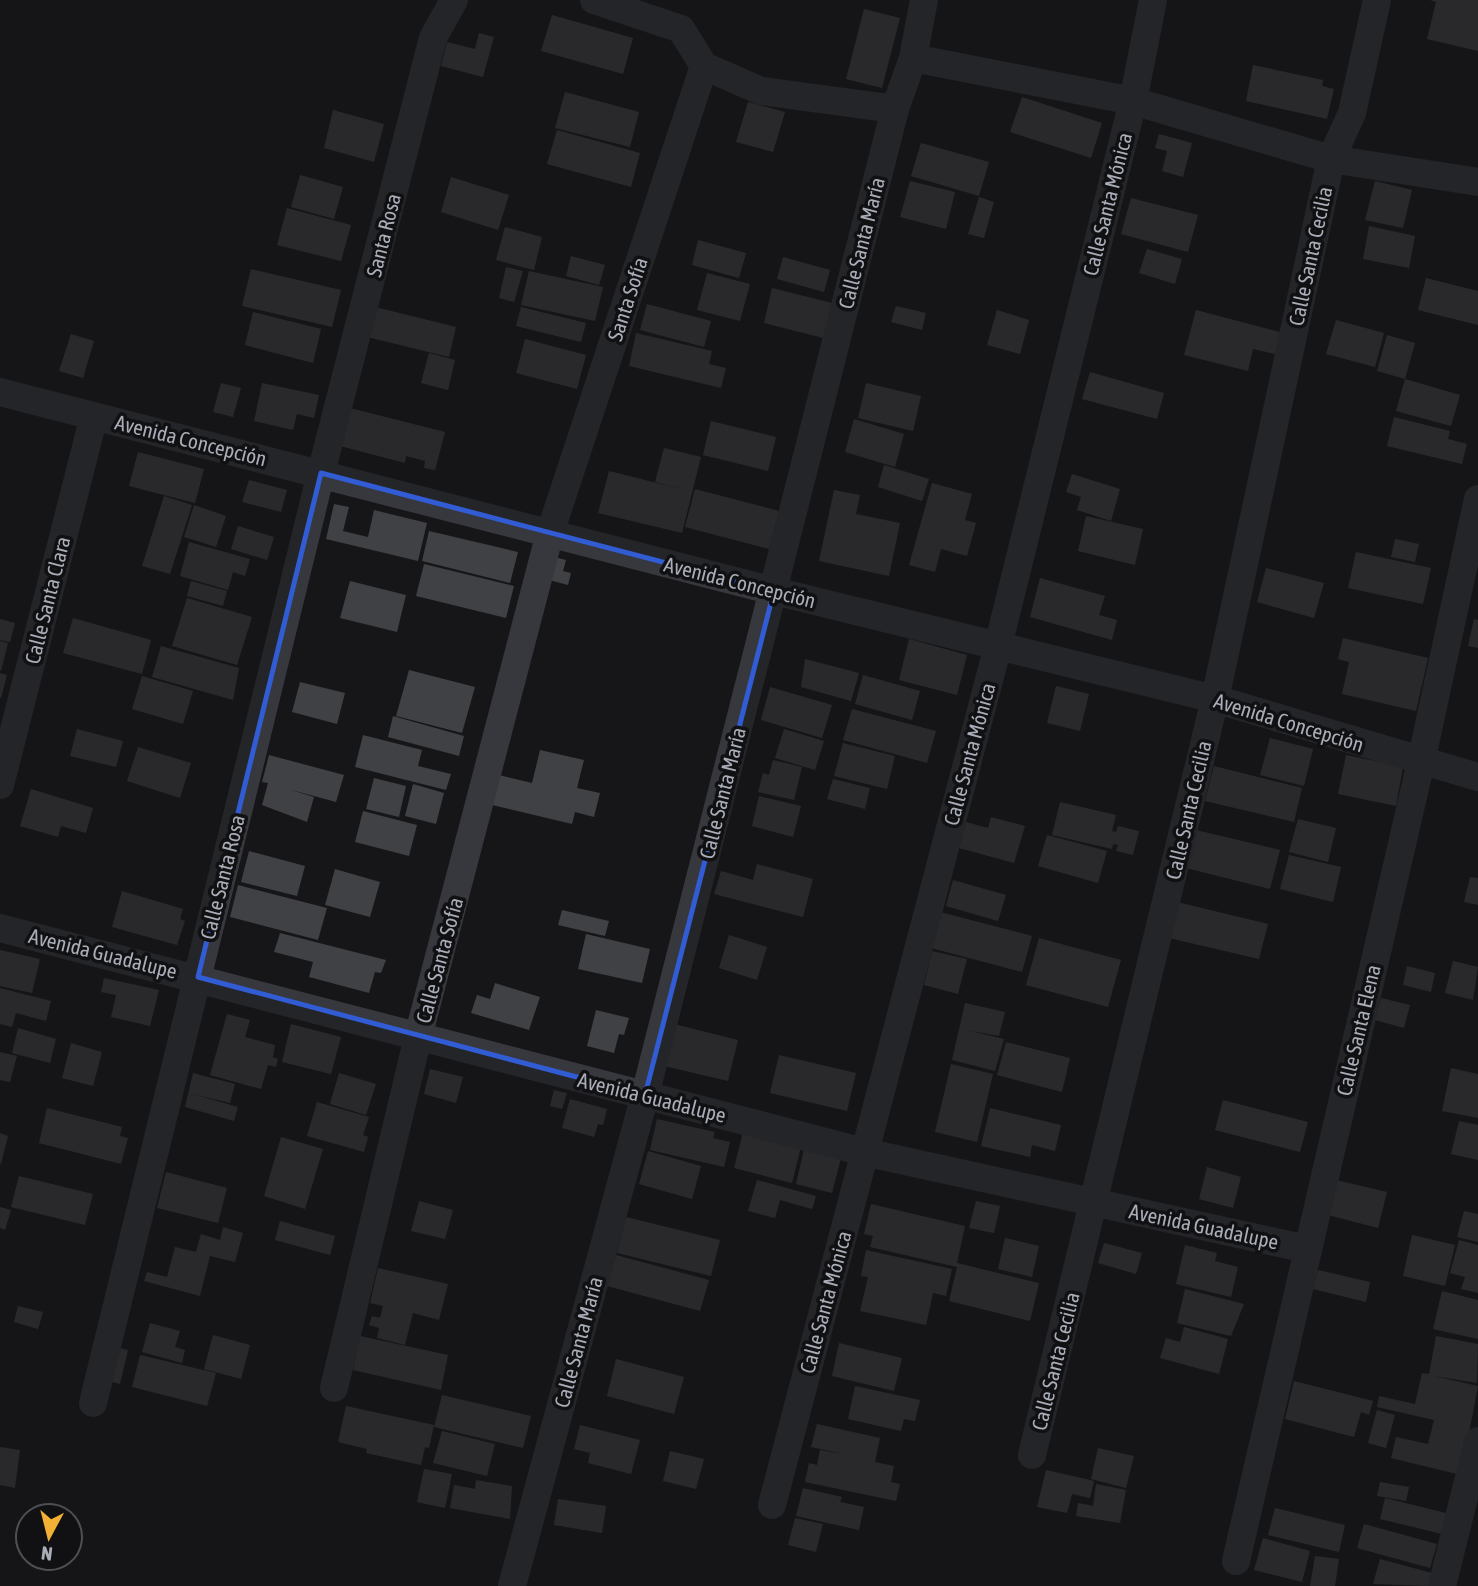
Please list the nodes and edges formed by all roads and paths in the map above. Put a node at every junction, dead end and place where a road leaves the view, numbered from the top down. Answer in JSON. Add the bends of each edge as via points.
{"nodes":[{"id":1,"x":454,"y":0,"type":"edge"},
{"id":2,"x":594,"y":0,"type":"edge"},
{"id":3,"x":924,"y":0,"type":"edge"},
{"id":4,"x":1153,"y":0,"type":"edge"},
{"id":5,"x":1377,"y":0,"type":"edge"},
{"id":6,"x":913,"y":58,"type":"junction"},
{"id":7,"x":704,"y":65,"type":"junction"},
{"id":8,"x":1133,"y":101,"type":"junction"},
{"id":9,"x":895,"y":109,"type":"junction"},
{"id":10,"x":1331,"y":159,"type":"junction"},
{"id":11,"x":1478,"y":182,"type":"edge"},
{"id":12,"x":0,"y":392,"type":"edge"},
{"id":13,"x":94,"y":416,"type":"junction"},
{"id":14,"x":321,"y":473,"type":"junction"},
{"id":15,"x":1478,"y":499,"type":"edge"},
{"id":16,"x":550,"y":534,"type":"junction"},
{"id":17,"x":774,"y":591,"type":"junction"},
{"id":18,"x":998,"y":646,"type":"junction"},
{"id":19,"x":1214,"y":699,"type":"junction"},
{"id":20,"x":1421,"y":762,"type":"junction"},
{"id":21,"x":1478,"y":777,"type":"edge"},
{"id":22,"x":0,"y":785,"type":"edge"},
{"id":23,"x":0,"y":928,"type":"edge"},
{"id":24,"x":198,"y":977,"type":"junction"},
{"id":25,"x":418,"y":1037,"type":"junction"},
{"id":26,"x":645,"y":1095,"type":"junction"},
{"id":27,"x":864,"y":1152,"type":"junction"},
{"id":28,"x":1095,"y":1202,"type":"junction"},
{"id":29,"x":1307,"y":1248,"type":"junction"},
{"id":30,"x":334,"y":1388,"type":"dead end"},
{"id":31,"x":93,"y":1403,"type":"dead end"},
{"id":32,"x":1478,"y":1441,"type":"edge"},
{"id":33,"x":1032,"y":1455,"type":"dead end"},
{"id":34,"x":772,"y":1505,"type":"dead end"},
{"id":35,"x":1236,"y":1561,"type":"dead end"},
{"id":36,"x":512,"y":1586,"type":"edge"},
{"id":37,"x":1442,"y":1586,"type":"edge"}],
"edges":[{"from":1,"to":14,"type":"street","name":"Santa Rosa","via":[[433,38]]},
{"from":2,"to":7,"type":"street","via":[[681,29]]},
{"from":3,"to":6,"type":"street","name":"Calle Santa María"},
{"from":4,"to":8,"type":"street","name":"Calle Santa Mónica"},
{"from":5,"to":10,"type":"street","name":"Calle Santa Cecilia","via":[[1352,113]]},
{"from":6,"to":8,"type":"street"},
{"from":6,"to":9,"type":"street","name":"Calle Santa María"},
{"from":7,"to":9,"type":"street","via":[[761,91]]},
{"from":7,"to":16,"type":"street","name":"Santa Sofía"},
{"from":8,"to":10,"type":"street"},
{"from":8,"to":18,"type":"street","name":"Calle Santa Mónica"},
{"from":9,"to":17,"type":"street","name":"Calle Santa María"},
{"from":10,"to":11,"type":"street"},
{"from":10,"to":19,"type":"street","name":"Calle Santa Cecilia"},
{"from":12,"to":13,"type":"street","name":"Avenida Concepción"},
{"from":13,"to":14,"type":"street","name":"Avenida Concepción"},
{"from":13,"to":22,"type":"street","name":"Calle Santa Clara"},
{"from":14,"to":16,"type":"street","name":"Avenida Concepción"},
{"from":14,"to":24,"type":"street","name":"Calle Santa Rosa"},
{"from":15,"to":20,"type":"street","name":"Calle Santa Elena"},
{"from":16,"to":17,"type":"street","name":"Avenida Concepción"},
{"from":16,"to":25,"type":"street","name":"Calle Santa Sofía"},
{"from":17,"to":18,"type":"street","name":"Avenida Concepción"},
{"from":17,"to":26,"type":"street","name":"Calle Santa María"},
{"from":18,"to":19,"type":"street","name":"Avenida Concepción"},
{"from":18,"to":27,"type":"street","name":"Calle Santa Mónica"},
{"from":19,"to":20,"type":"street","name":"Avenida Concepción"},
{"from":19,"to":28,"type":"street","name":"Calle Santa Cecilia"},
{"from":20,"to":21,"type":"street","name":"Avenida Concepción"},
{"from":20,"to":29,"type":"street","name":"Calle Santa Elena"},
{"from":23,"to":24,"type":"street","name":"Avenida Guadalupe"},
{"from":24,"to":25,"type":"street","name":"Avenida Guadalupe"},
{"from":24,"to":31,"type":"street","name":"Calle Santa Rosa"},
{"from":25,"to":26,"type":"street","name":"Avenida Guadalupe"},
{"from":25,"to":30,"type":"street","name":"Calle Santa Sofía"},
{"from":26,"to":27,"type":"street","name":"Avenida Guadalupe"},
{"from":26,"to":36,"type":"street","name":"Calle Santa María"},
{"from":27,"to":28,"type":"street","name":"Avenida Guadalupe"},
{"from":27,"to":34,"type":"street","name":"Calle Santa Mónica"},
{"from":28,"to":29,"type":"street","name":"Avenida Guadalupe"},
{"from":28,"to":33,"type":"street","name":"Calle Santa Cecilia"},
{"from":29,"to":35,"type":"street","name":"Calle Santa Elena"},
{"from":32,"to":37,"type":"street"}]}
